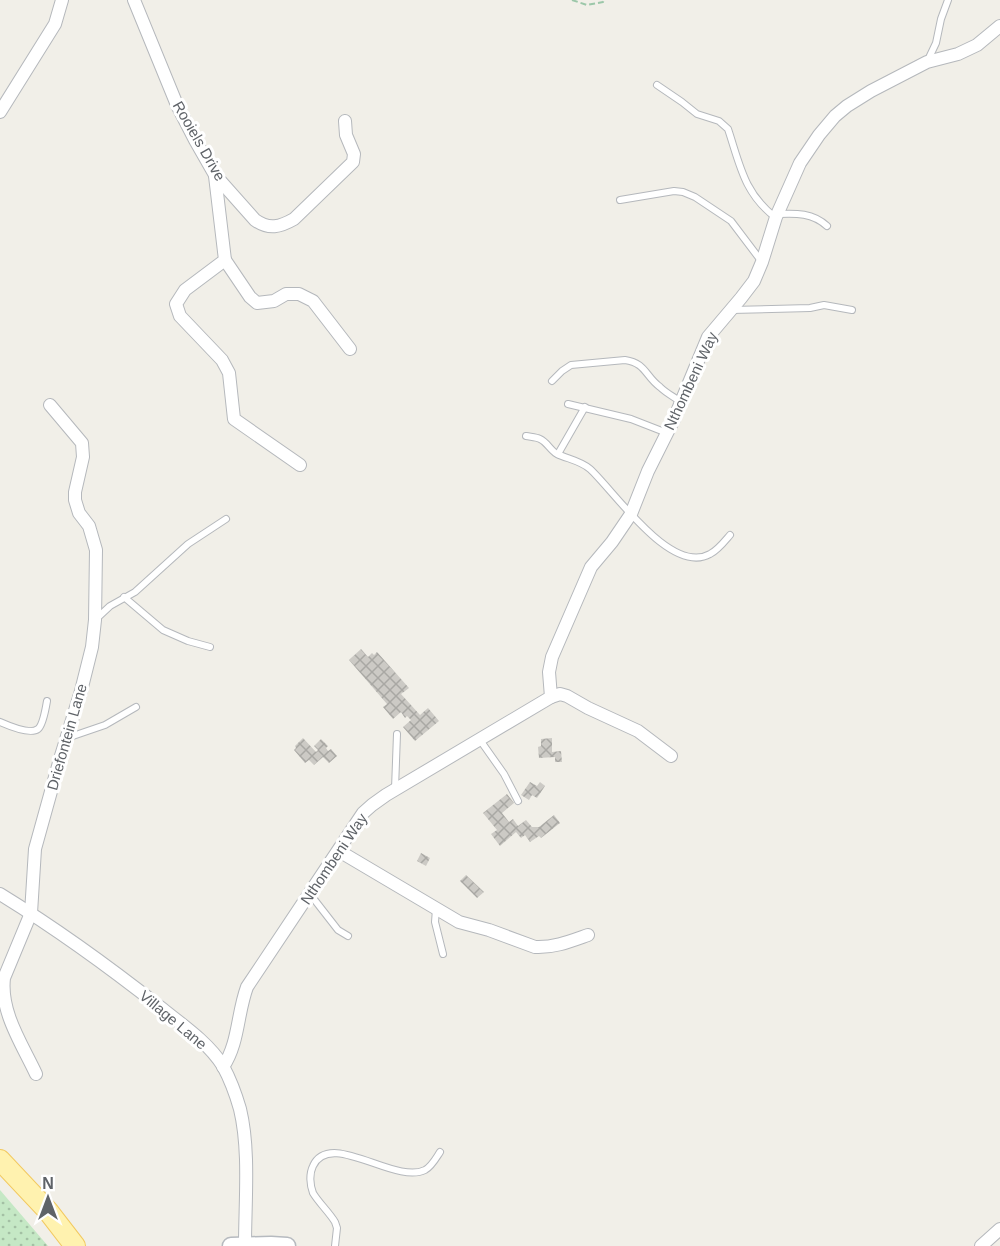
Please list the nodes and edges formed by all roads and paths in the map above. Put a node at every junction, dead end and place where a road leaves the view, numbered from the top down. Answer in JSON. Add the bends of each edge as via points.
{"nodes":[{"id":1,"x":62,"y":0,"type":"edge"},
{"id":2,"x":134,"y":0,"type":"edge"},
{"id":3,"x":572,"y":0,"type":"edge"},
{"id":4,"x":604,"y":0,"type":"edge"},
{"id":5,"x":948,"y":0,"type":"edge"},
{"id":6,"x":1000,"y":26,"type":"edge"},
{"id":7,"x":927,"y":62,"type":"junction"},
{"id":8,"x":657,"y":85,"type":"dead end"},
{"id":9,"x":0,"y":112,"type":"edge"},
{"id":10,"x":345,"y":122,"type":"dead end"},
{"id":11,"x":215,"y":175,"type":"junction"},
{"id":12,"x":620,"y":200,"type":"dead end"},
{"id":13,"x":777,"y":215,"type":"junction"},
{"id":14,"x":827,"y":226,"type":"dead end"},
{"id":15,"x":225,"y":260,"type":"junction"},
{"id":16,"x":762,"y":262,"type":"junction"},
{"id":17,"x":731,"y":310,"type":"junction"},
{"id":18,"x":852,"y":310,"type":"dead end"},
{"id":19,"x":350,"y":349,"type":"dead end"},
{"id":20,"x":552,"y":381,"type":"dead end"},
{"id":21,"x":681,"y":402,"type":"junction"},
{"id":22,"x":568,"y":404,"type":"dead end"},
{"id":23,"x":50,"y":405,"type":"dead end"},
{"id":24,"x":585,"y":407,"type":"junction"},
{"id":25,"x":667,"y":433,"type":"junction"},
{"id":26,"x":526,"y":436,"type":"dead end"},
{"id":27,"x":558,"y":454,"type":"junction"},
{"id":28,"x":300,"y":465,"type":"dead end"},
{"id":29,"x":631,"y":514,"type":"junction"},
{"id":30,"x":226,"y":519,"type":"dead end"},
{"id":31,"x":730,"y":535,"type":"dead end"},
{"id":32,"x":124,"y":597,"type":"junction"},
{"id":33,"x":95,"y":620,"type":"junction"},
{"id":34,"x":210,"y":647,"type":"dead end"},
{"id":35,"x":551,"y":697,"type":"junction"},
{"id":36,"x":47,"y":701,"type":"dead end"},
{"id":37,"x":136,"y":707,"type":"dead end"},
{"id":38,"x":0,"y":722,"type":"edge"},
{"id":39,"x":397,"y":734,"type":"dead end"},
{"id":40,"x":66,"y":738,"type":"junction"},
{"id":41,"x":480,"y":739,"type":"junction"},
{"id":42,"x":671,"y":756,"type":"dead end"},
{"id":43,"x":395,"y":790,"type":"junction"},
{"id":44,"x":518,"y":801,"type":"dead end"},
{"id":45,"x":339,"y":851,"type":"junction"},
{"id":46,"x":0,"y":894,"type":"edge"},
{"id":47,"x":310,"y":894,"type":"junction"},
{"id":48,"x":436,"y":909,"type":"junction"},
{"id":49,"x":31,"y":913,"type":"junction"},
{"id":50,"x":588,"y":935,"type":"dead end"},
{"id":51,"x":348,"y":936,"type":"dead end"},
{"id":52,"x":443,"y":954,"type":"dead end"},
{"id":53,"x":223,"y":1067,"type":"junction"},
{"id":54,"x":36,"y":1074,"type":"dead end"},
{"id":55,"x":440,"y":1152,"type":"dead end"},
{"id":56,"x":0,"y":1160,"type":"edge"},
{"id":57,"x":0,"y":1170,"type":"edge"},
{"id":58,"x":1000,"y":1229,"type":"edge"},
{"id":59,"x":63,"y":1246,"type":"edge"},
{"id":60,"x":75,"y":1246,"type":"edge"},
{"id":61,"x":238,"y":1246,"type":"edge"},
{"id":62,"x":287,"y":1246,"type":"edge"},
{"id":63,"x":335,"y":1246,"type":"edge"},
{"id":64,"x":981,"y":1246,"type":"edge"}],
"edges":[{"from":1,"to":9,"type":"street","via":[[55,24]]},
{"from":2,"to":11,"type":"street","name":"Rooiels Drive","via":[[177,105]]},
{"from":3,"to":4,"type":"path","via":[[587,5]]},
{"from":5,"to":7,"type":"lane"},
{"from":6,"to":7,"type":"street","name":"Nthombeni Way","via":[[958,54]]},
{"from":7,"to":13,"type":"street","name":"Nthombeni Way","via":[[871,91],[835,116],[800,163]]},
{"from":8,"to":13,"type":"lane","via":[[697,114],[725,125],[747,185],[765,209]]},
{"from":10,"to":11,"type":"street","name":"Rooiels Drive","via":[[353,162],[282,226],[266,226],[255,220]]},
{"from":11,"to":15,"type":"street"},
{"from":12,"to":16,"type":"lane","via":[[674,191],[695,197],[731,221]]},
{"from":13,"to":14,"type":"lane","via":[[815,217]]},
{"from":13,"to":16,"type":"street","name":"Nthombeni Way"},
{"from":15,"to":19,"type":"street","via":[[257,303],[274,301],[286,294],[299,294],[313,301]]},
{"from":15,"to":28,"type":"street","via":[[185,290],[176,304],[180,316],[222,360],[229,373],[234,418]]},
{"from":16,"to":17,"type":"street","name":"Nthombeni Way","via":[[754,281]]},
{"from":17,"to":18,"type":"lane","via":[[824,305]]},
{"from":17,"to":21,"type":"street","name":"Nthombeni Way","via":[[708,337]]},
{"from":20,"to":21,"type":"lane","via":[[571,365],[625,360],[641,366],[658,386]]},
{"from":21,"to":25,"type":"street","name":"Nthombeni Way"},
{"from":22,"to":24,"type":"lane"},
{"from":23,"to":33,"type":"street","name":"Driefontein Lane","via":[[82,444],[75,500],[96,550]]},
{"from":24,"to":25,"type":"lane"},
{"from":24,"to":27,"type":"lane"},
{"from":25,"to":29,"type":"street","name":"Nthombeni Way"},
{"from":26,"to":27,"type":"lane","via":[[540,439]]},
{"from":27,"to":29,"type":"lane","via":[[589,468]]},
{"from":29,"to":31,"type":"lane","via":[[656,539],[681,555],[711,554]]},
{"from":29,"to":35,"type":"street","name":"Nthombeni Way","via":[[591,567],[577,599],[550,665]]},
{"from":30,"to":32,"type":"lane","via":[[188,544],[135,592]]},
{"from":32,"to":33,"type":"lane"},
{"from":32,"to":34,"type":"lane","via":[[163,630]]},
{"from":33,"to":40,"type":"street","name":"Driefontein Lane","via":[[92,647]]},
{"from":35,"to":41,"type":"street","name":"Nthombeni Way"},
{"from":35,"to":42,"type":"street","via":[[567,696],[638,731]]},
{"from":36,"to":38,"type":"lane","via":[[38,729],[20,729]]},
{"from":37,"to":40,"type":"lane"},
{"from":39,"to":43,"type":"lane"},
{"from":40,"to":49,"type":"street","name":"Driefontein Lane","via":[[36,849]]},
{"from":41,"to":43,"type":"street","name":"Nthombeni Way"},
{"from":41,"to":44,"type":"lane"},
{"from":43,"to":45,"type":"street","name":"Nthombeni Way","via":[[363,813]]},
{"from":45,"to":47,"type":"street","name":"Nthombeni Way"},
{"from":45,"to":48,"type":"street"},
{"from":46,"to":49,"type":"street","name":"Village Lane"},
{"from":47,"to":51,"type":"lane","via":[[338,930]]},
{"from":47,"to":53,"type":"street","name":"Nthombeni Way","via":[[247,987],[233,1049]]},
{"from":48,"to":50,"type":"street","via":[[459,922],[535,947],[562,944]]},
{"from":48,"to":52,"type":"lane"},
{"from":49,"to":53,"type":"street","name":"Village Lane","via":[[172,1017]]},
{"from":49,"to":54,"type":"street","name":"Driefontein Lane","via":[[2,988],[8,1015]]},
{"from":53,"to":61,"type":"street","name":"Village Lane","via":[[243,1124],[245,1151]]},
{"from":55,"to":63,"type":"lane","via":[[425,1170],[409,1172],[347,1154],[322,1155],[312,1168],[311,1184],[336,1222]]},
{"from":56,"to":60,"type":"main road"},
{"from":57,"to":59,"type":"main road"},
{"from":58,"to":64,"type":"street"},
{"from":61,"to":62,"type":"street"}]}
